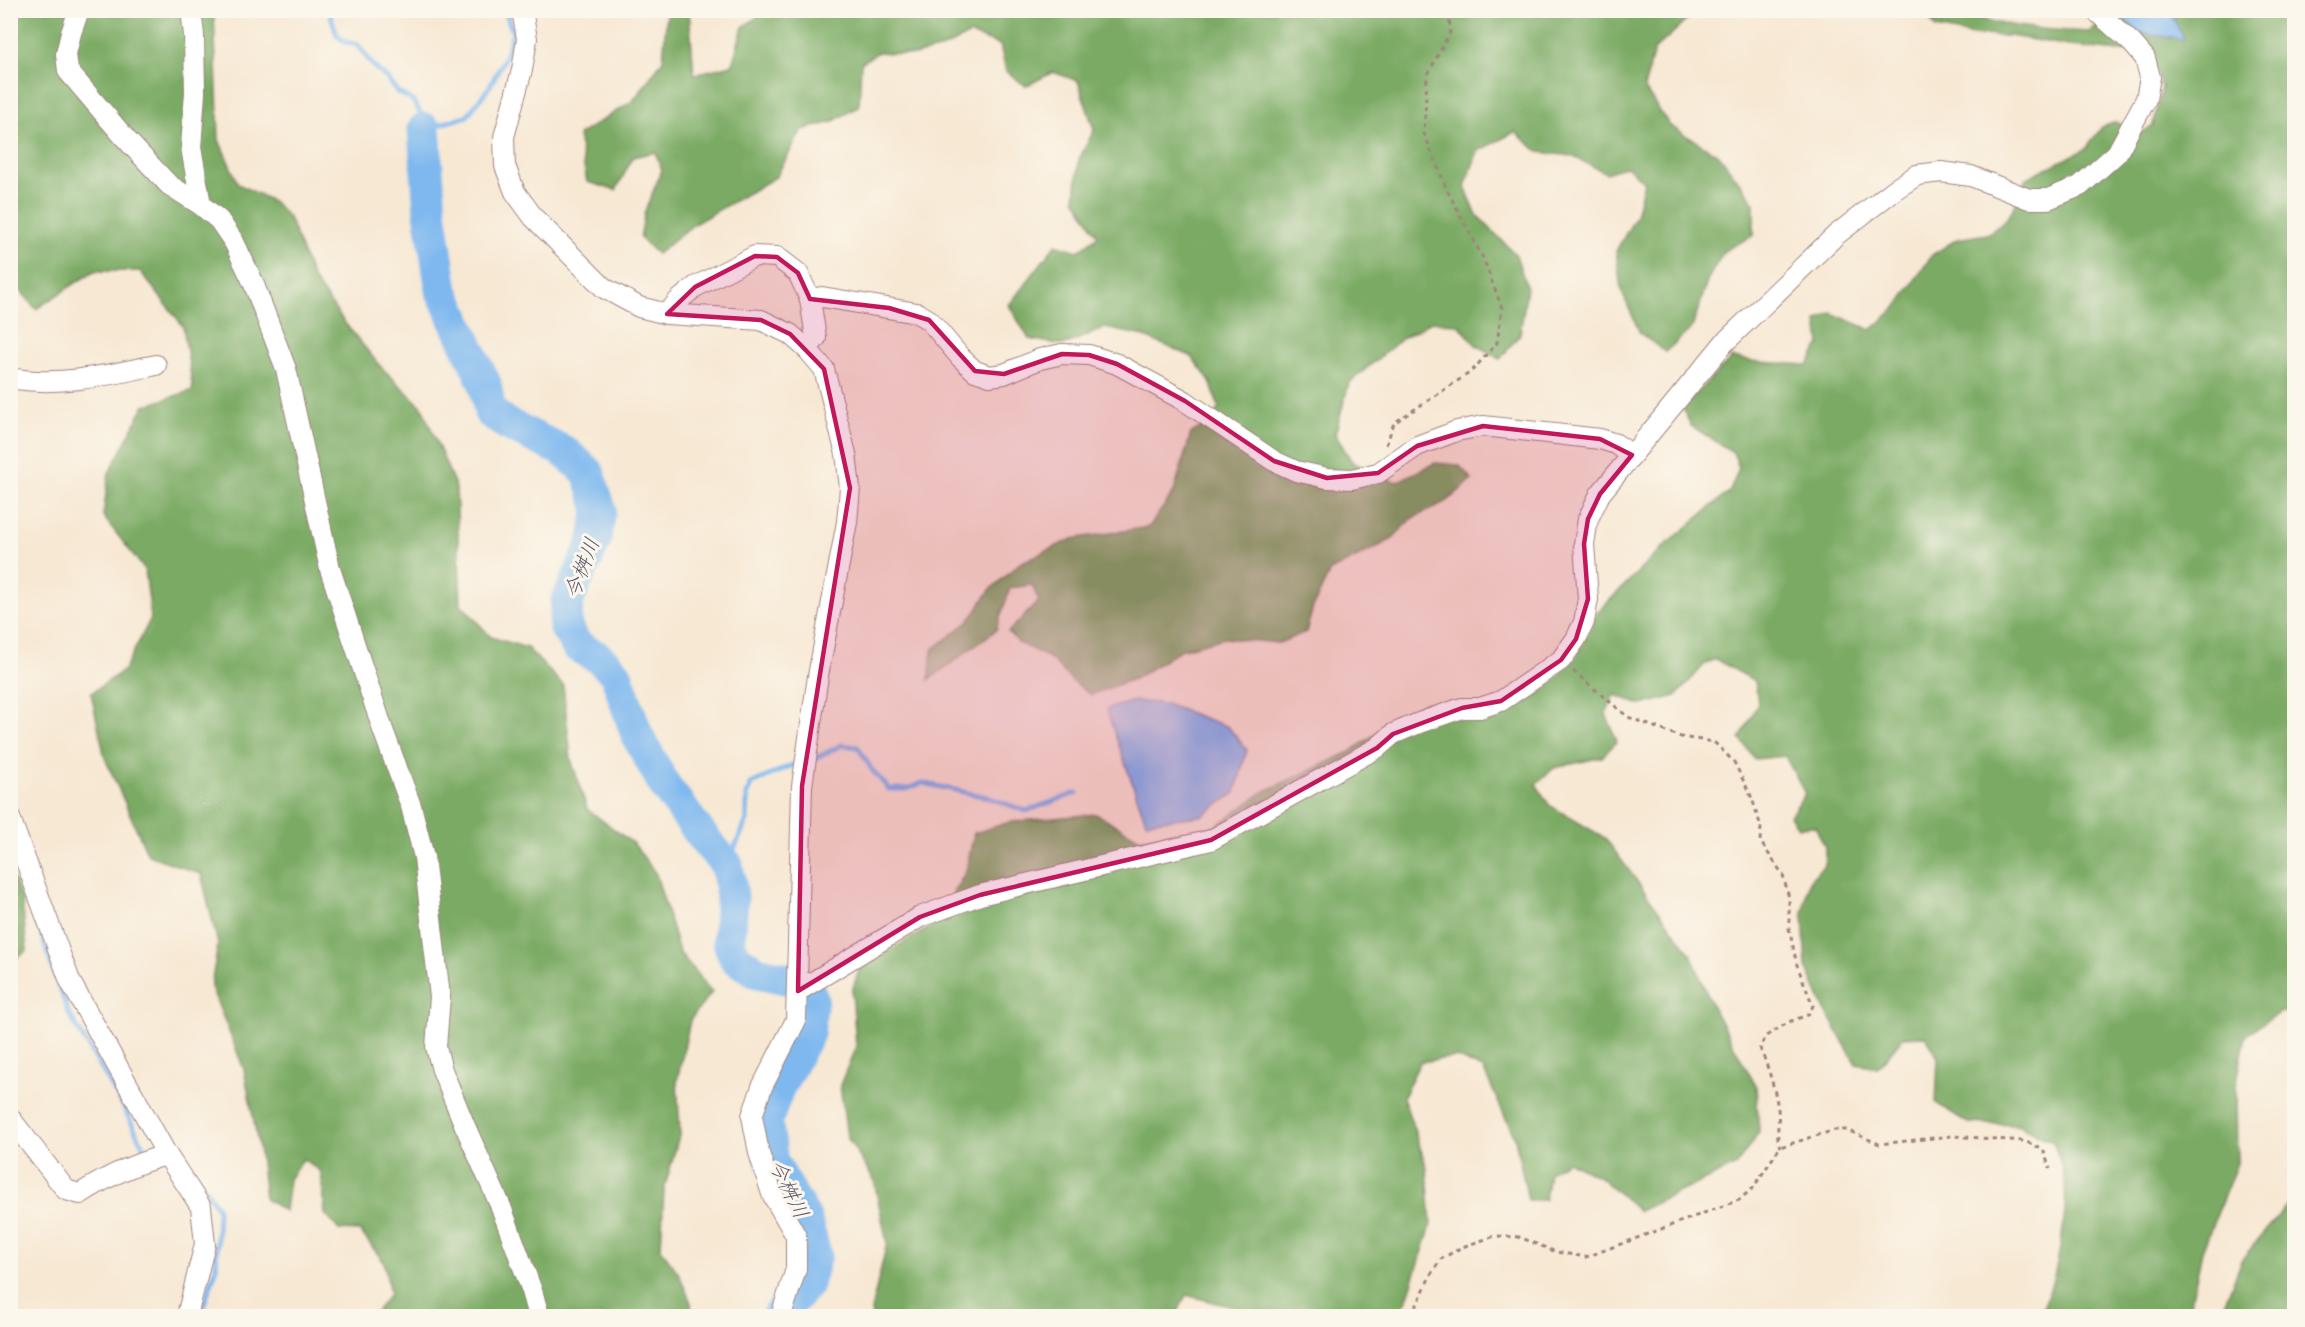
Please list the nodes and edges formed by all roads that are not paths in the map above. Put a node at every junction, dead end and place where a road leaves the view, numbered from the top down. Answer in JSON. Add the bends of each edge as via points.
{"nodes":[{"id":1,"x":79,"y":10,"type":"edge"},
{"id":2,"x":191,"y":10,"type":"edge"},
{"id":3,"x":522,"y":10,"type":"edge"},
{"id":4,"x":2095,"y":10,"type":"edge"},
{"id":5,"x":201,"y":206,"type":"junction"},
{"id":6,"x":810,"y":298,"type":"junction"},
{"id":7,"x":667,"y":314,"type":"junction"},
{"id":8,"x":807,"y":349,"type":"junction"},
{"id":9,"x":156,"y":365,"type":"dead end"},
{"id":10,"x":10,"y":378,"type":"edge"},
{"id":11,"x":1632,"y":455,"type":"junction"},
{"id":12,"x":10,"y":818,"type":"edge"},
{"id":13,"x":798,"y":991,"type":"junction"},
{"id":14,"x":10,"y":1119,"type":"edge"},
{"id":15,"x":167,"y":1155,"type":"junction"},
{"id":16,"x":187,"y":1317,"type":"edge"},
{"id":17,"x":539,"y":1317,"type":"edge"},
{"id":18,"x":781,"y":1317,"type":"edge"}],
"edges":[{"from":1,"to":5,"type":"street","via":[[66,54],[68,70],[169,185]]},
{"from":2,"to":5,"type":"street","via":[[195,93],[191,147]]},
{"from":3,"to":7,"type":"street","via":[[527,39],[504,137],[505,166],[515,192],[534,218],[604,288],[639,306]]},
{"from":4,"to":11,"type":"street","via":[[2133,43],[2145,58],[2150,77],[2146,99],[2117,153],[2080,186],[2048,199],[2029,199],[1971,176],[1941,172],[1917,175],[1836,235],[1724,343]]},
{"from":5,"to":17,"type":"street","via":[[219,220],[234,242],[286,369],[330,569],[411,806],[424,857],[440,997],[436,1047],[442,1070],[501,1207]]},
{"from":6,"to":7,"type":"street","via":[[798,273],[777,257],[755,256],[695,287]]},
{"from":6,"to":8,"type":"street","via":[[816,338]]},
{"from":6,"to":11,"type":"street","via":[[917,313],[929,320],[975,371],[990,376],[1062,354],[1089,355],[1117,364],[1185,401],[1274,461],[1327,478],[1352,479],[1378,473],[1417,446],[1457,430],[1483,426],[1600,439]]},
{"from":7,"to":8,"type":"street","via":[[761,320],[790,334]]},
{"from":8,"to":13,"type":"street","via":[[824,369],[846,454],[850,488],[802,786]]},
{"from":9,"to":10,"type":"street","via":[[64,380]]},
{"from":11,"to":13,"type":"street","via":[[1600,494],[1588,519],[1584,544],[1588,599],[1576,639],[1561,660],[1501,701],[1480,708],[1462,708],[1393,734],[1377,748],[1210,840],[980,895],[930,913]]},
{"from":12,"to":15,"type":"street","via":[[70,981]]},
{"from":13,"to":18,"type":"street","via":[[796,1020],[752,1116],[772,1194],[796,1236],[796,1269]]},
{"from":14,"to":15,"type":"street","via":[[66,1190],[80,1194],[138,1163]]},
{"from":15,"to":16,"type":"street","via":[[201,1207],[205,1244]]}]}
